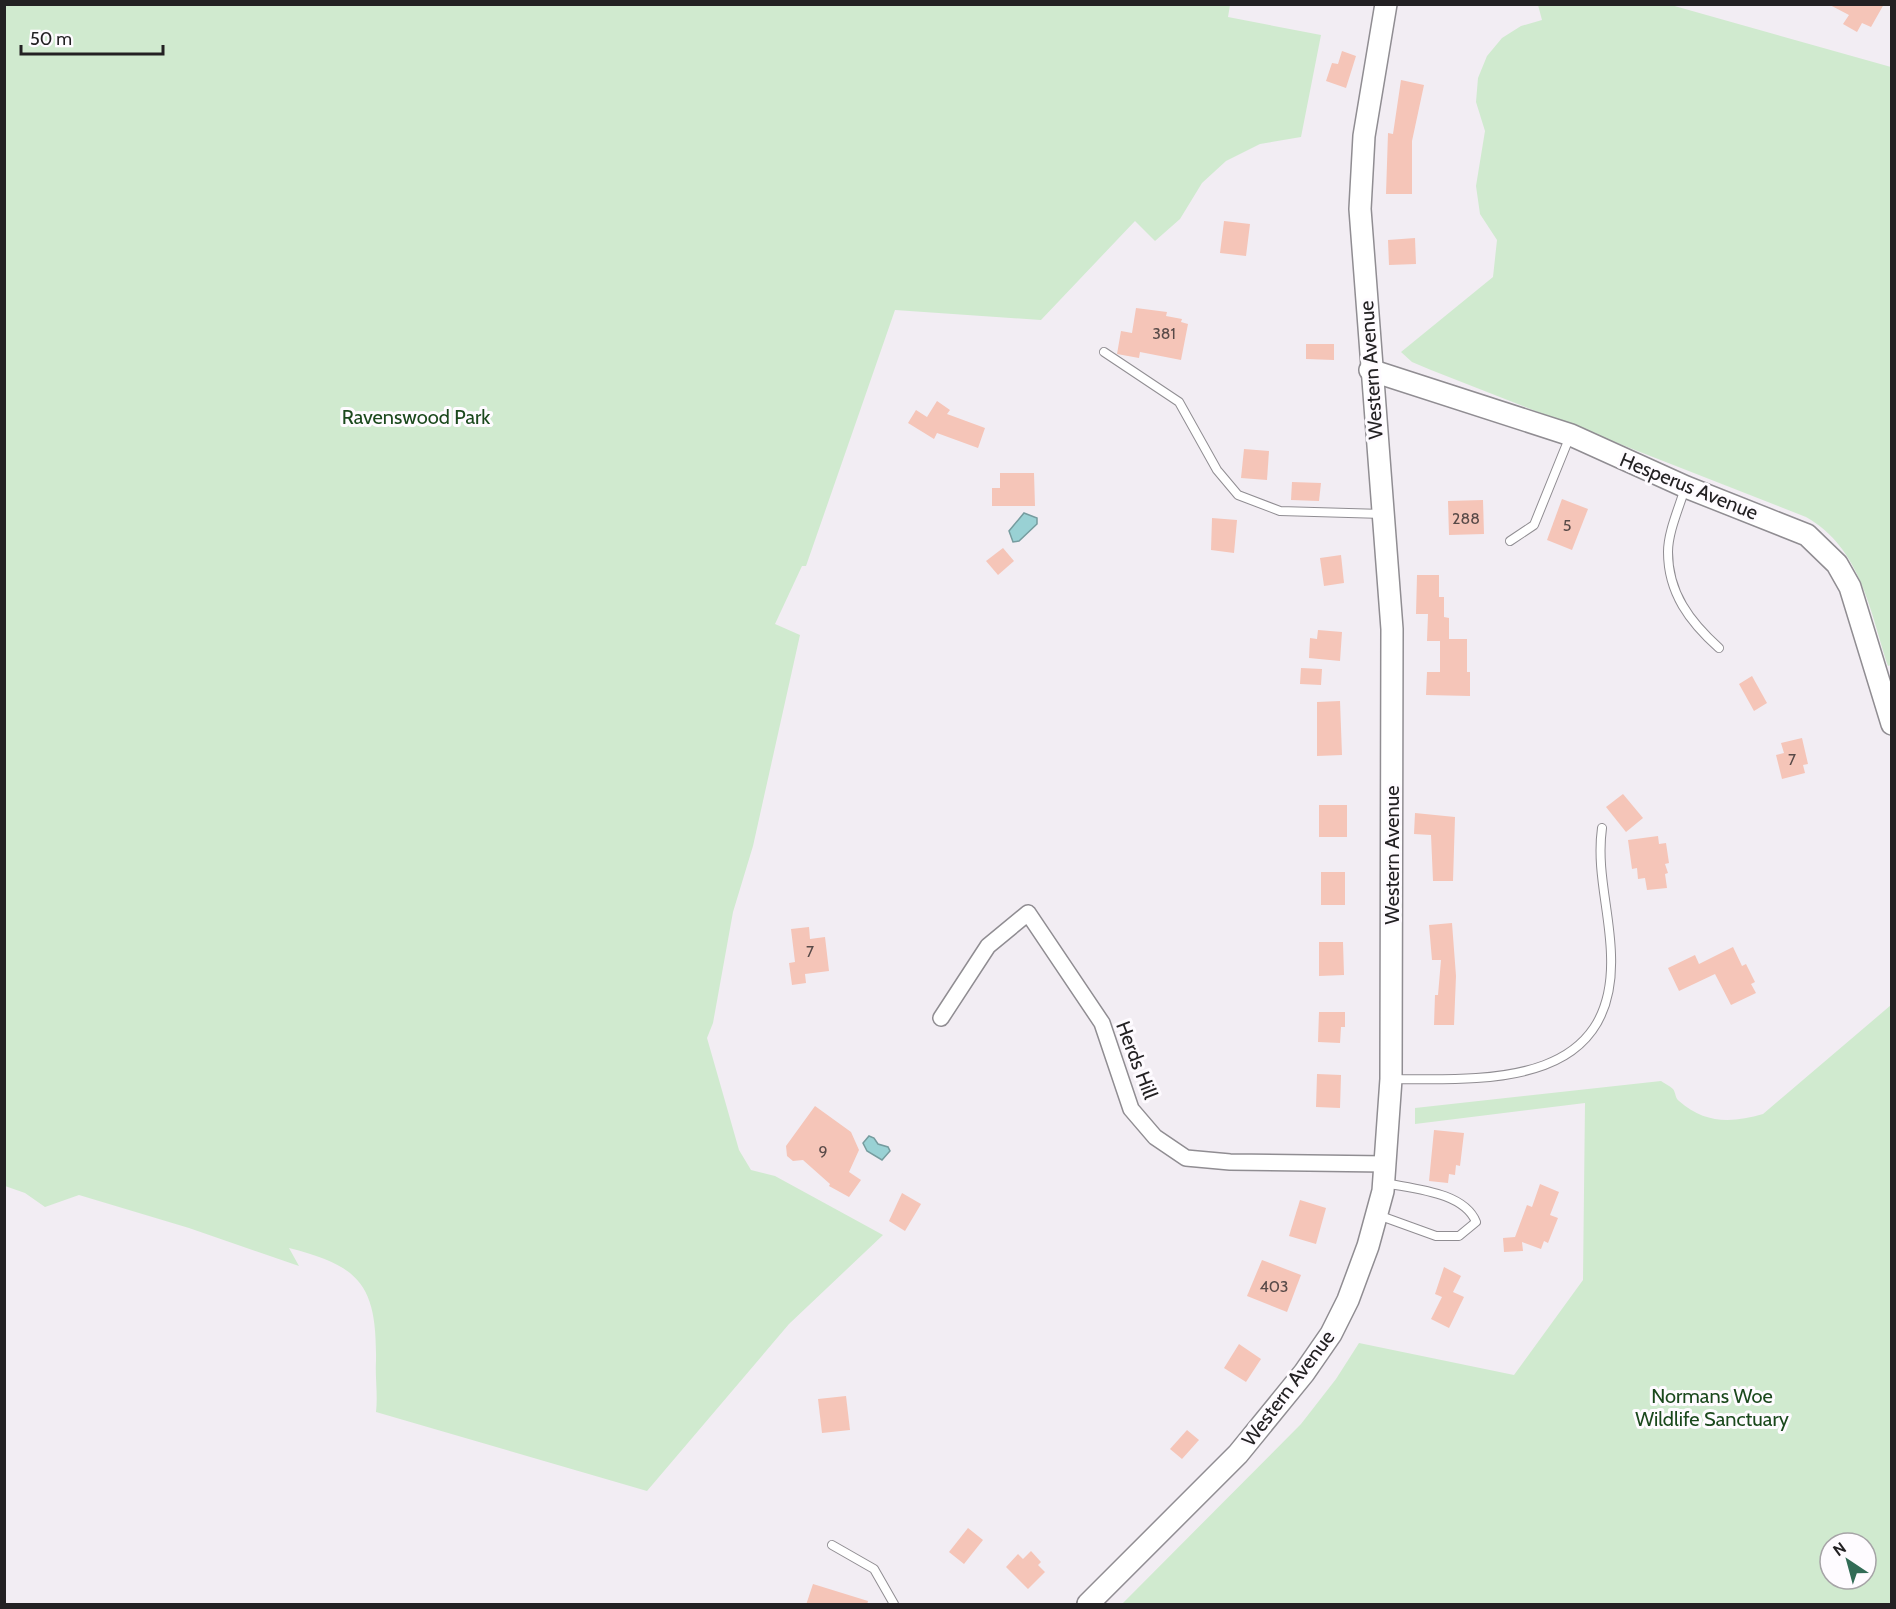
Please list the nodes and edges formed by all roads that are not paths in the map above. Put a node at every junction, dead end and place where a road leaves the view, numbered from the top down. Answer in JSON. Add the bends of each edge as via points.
{"nodes":[{"id":1,"x":1386,"y":4,"type":"edge"},
{"id":2,"x":1104,"y":352,"type":"dead end"},
{"id":3,"x":1370,"y":370,"type":"junction"},
{"id":4,"x":1570,"y":435,"type":"junction"},
{"id":5,"x":1686,"y":487,"type":"junction"},
{"id":6,"x":1383,"y":514,"type":"junction"},
{"id":7,"x":1510,"y":541,"type":"dead end"},
{"id":8,"x":1719,"y":648,"type":"dead end"},
{"id":9,"x":1892,"y":724,"type":"edge"},
{"id":10,"x":1602,"y":828,"type":"dead end"},
{"id":11,"x":941,"y":1018,"type":"dead end"},
{"id":12,"x":1391,"y":1079,"type":"junction"},
{"id":13,"x":1385,"y":1173,"type":"junction"},
{"id":14,"x":1377,"y":1215,"type":"junction"},
{"id":15,"x":832,"y":1545,"type":"dead end"},
{"id":16,"x":894,"y":1605,"type":"edge"},
{"id":17,"x":1088,"y":1605,"type":"edge"}],
"edges":[{"from":1,"to":3,"type":"main road","name":"Western Avenue","via":[[1364,136],[1360,209]]},
{"from":2,"to":6,"type":"lane","via":[[1179,402],[1217,470],[1238,495],[1280,510]]},
{"from":3,"to":4,"type":"main road","name":"Hesperus Avenue"},
{"from":3,"to":6,"type":"main road","name":"Western Avenue"},
{"from":4,"to":5,"type":"main road","name":"Hesperus Avenue"},
{"from":4,"to":7,"type":"lane","via":[[1534,525]]},
{"from":5,"to":8,"type":"lane","via":[[1668,551],[1674,584],[1684,613]]},
{"from":5,"to":9,"type":"main road","name":"Hesperus Avenue","via":[[1807,535],[1837,564],[1850,587]]},
{"from":6,"to":12,"type":"main road","name":"Western Avenue","via":[[1392,629]]},
{"from":10,"to":12,"type":"lane","via":[[1599,857],[1610,936],[1611,983],[1596,1026],[1585,1042],[1556,1062],[1530,1070],[1476,1078]]},
{"from":11,"to":13,"type":"street","name":"Herds Hill","via":[[988,946],[1028,913],[1101,1023],[1131,1109],[1155,1137],[1186,1158]]},
{"from":12,"to":13,"type":"main road","name":"Western Avenue"},
{"from":13,"to":14,"type":"main road","name":"Western Avenue"},
{"from":13,"to":14,"type":"lane","via":[[1464,1205],[1472,1211],[1476,1222],[1459,1236],[1436,1236]]},
{"from":14,"to":17,"type":"main road","name":"Western Avenue","via":[[1348,1300],[1304,1373],[1238,1454]]},
{"from":15,"to":16,"type":"lane","via":[[874,1569]]}]}
